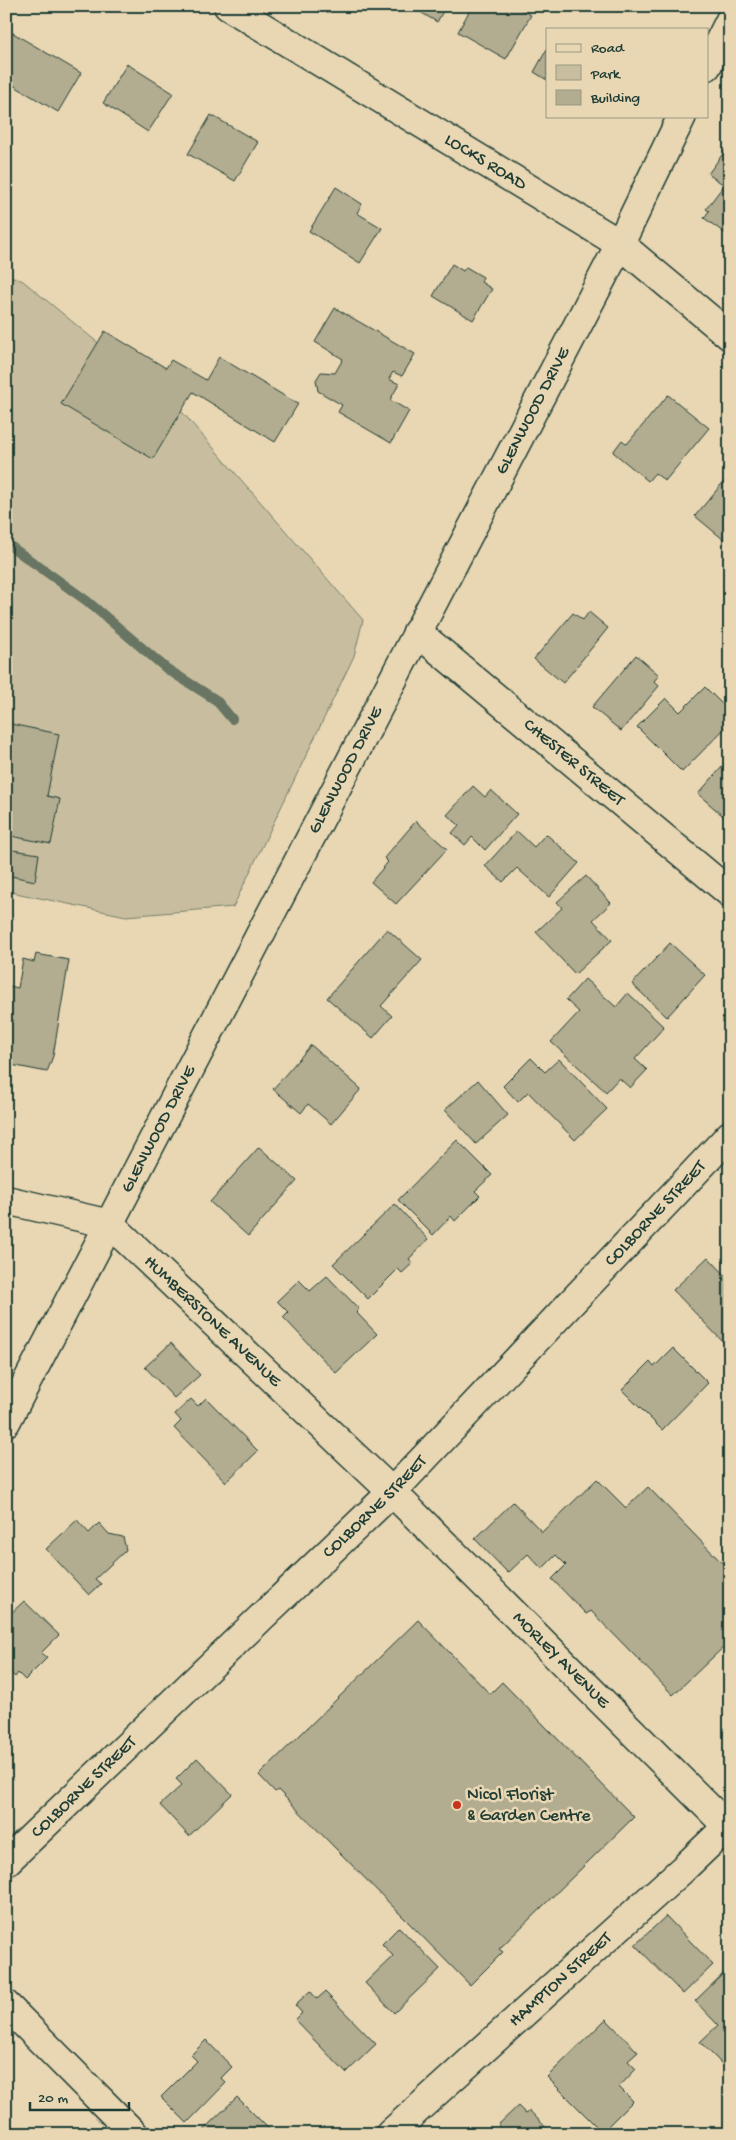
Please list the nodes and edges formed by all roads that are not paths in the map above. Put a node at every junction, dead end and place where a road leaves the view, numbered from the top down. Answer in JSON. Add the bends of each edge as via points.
{"nodes":[{"id":1,"x":228,"y":6,"type":"edge"},
{"id":2,"x":730,"y":20,"type":"edge"},
{"id":3,"x":708,"y":64,"type":"edge"},
{"id":4,"x":681,"y":118,"type":"edge"},
{"id":5,"x":620,"y":244,"type":"junction"},
{"id":6,"x":730,"y":336,"type":"edge"},
{"id":7,"x":417,"y":632,"type":"junction"},
{"id":8,"x":730,"y":893,"type":"edge"},
{"id":9,"x":730,"y":1135,"type":"edge"},
{"id":10,"x":6,"y":1200,"type":"edge"},
{"id":11,"x":110,"y":1224,"type":"junction"},
{"id":12,"x":6,"y":1422,"type":"edge"},
{"id":13,"x":392,"y":1492,"type":"junction"},
{"id":14,"x":729,"y":1826,"type":"edge"},
{"id":15,"x":6,"y":1862,"type":"edge"},
{"id":16,"x":6,"y":2005,"type":"edge"},
{"id":17,"x":134,"y":2134,"type":"edge"},
{"id":18,"x":390,"y":2134,"type":"edge"}],
"edges":[{"from":1,"to":5,"type":"street","name":"LOCKS ROAD"},
{"from":2,"to":3,"type":"street"},
{"from":4,"to":5,"type":"street","name":"GLENWOOD DRIVE"},
{"from":5,"to":6,"type":"street","name":"LOCKS ROAD"},
{"from":5,"to":7,"type":"street","name":"GLENWOOD DRIVE"},
{"from":7,"to":8,"type":"street","name":"CHESTER STREET"},
{"from":7,"to":11,"type":"street","name":"GLENWOOD DRIVE"},
{"from":9,"to":13,"type":"street","name":"COLBORNE STREET"},
{"from":10,"to":11,"type":"street"},
{"from":11,"to":12,"type":"street","name":"GLENWOOD DRIVE"},
{"from":11,"to":13,"type":"street","name":"HUMBERSTONE AVENUE"},
{"from":13,"to":14,"type":"street","name":"MORLEY AVENUE"},
{"from":13,"to":15,"type":"street","name":"COLBORNE STREET"},
{"from":14,"to":18,"type":"street","name":"HAMPTON STREET"},
{"from":16,"to":17,"type":"street"}]}
